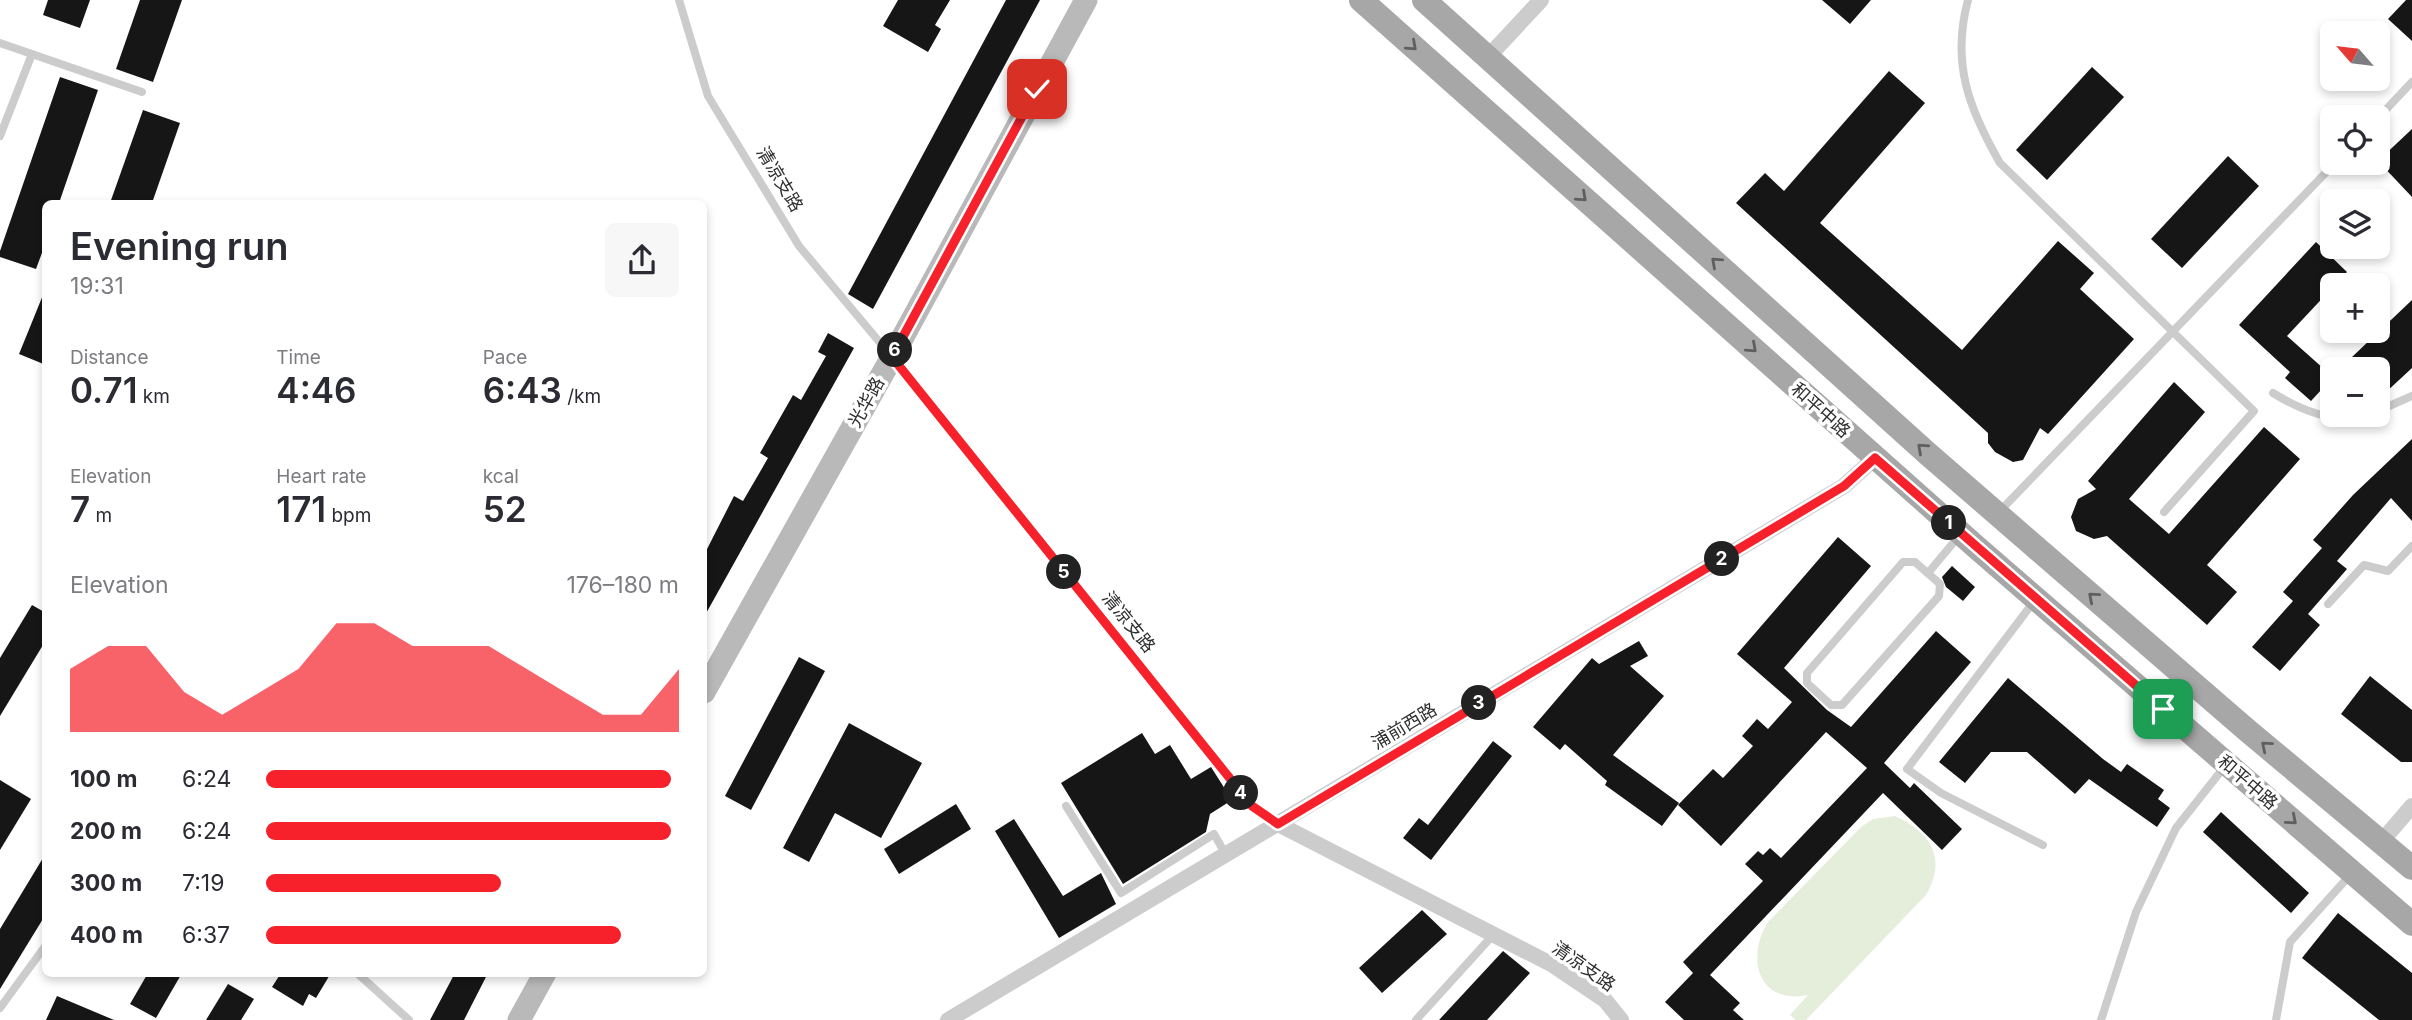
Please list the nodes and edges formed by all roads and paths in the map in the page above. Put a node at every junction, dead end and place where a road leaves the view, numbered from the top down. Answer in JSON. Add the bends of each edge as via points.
{"nodes":[{"id":1,"x":678,"y":0,"type":"edge"},
{"id":2,"x":1086,"y":0,"type":"edge"},
{"id":3,"x":1361,"y":0,"type":"edge"},
{"id":4,"x":1423,"y":0,"type":"edge"},
{"id":5,"x":1541,"y":0,"type":"edge"},
{"id":6,"x":1968,"y":0,"type":"edge"},
{"id":7,"x":0,"y":43,"type":"edge"},
{"id":8,"x":32,"y":54,"type":"junction"},
{"id":9,"x":1488,"y":57,"type":"junction"},
{"id":10,"x":2412,"y":82,"type":"edge"},
{"id":11,"x":142,"y":92,"type":"dead end"},
{"id":12,"x":2390,"y":105,"type":"edge"},
{"id":13,"x":0,"y":136,"type":"edge"},
{"id":14,"x":2323,"y":175,"type":"edge"},
{"id":15,"x":2173,"y":331,"type":"junction"},
{"id":16,"x":892,"y":357,"type":"junction"},
{"id":17,"x":2273,"y":393,"type":"dead end"},
{"id":18,"x":2412,"y":396,"type":"edge"},
{"id":19,"x":2390,"y":406,"type":"edge"},
{"id":20,"x":2320,"y":414,"type":"edge"},
{"id":21,"x":1875,"y":458,"type":"junction"},
{"id":22,"x":2164,"y":512,"type":"dead end"},
{"id":23,"x":1997,"y":514,"type":"junction"},
{"id":24,"x":1961,"y":533,"type":"junction"},
{"id":25,"x":2412,"y":546,"type":"edge"},
{"id":26,"x":1928,"y":573,"type":"junction"},
{"id":27,"x":2036,"y":599,"type":"junction"},
{"id":28,"x":2329,"y":604,"type":"dead end"},
{"id":29,"x":707,"y":687,"type":"edge"},
{"id":30,"x":2226,"y":764,"type":"junction"},
{"id":31,"x":1066,"y":806,"type":"dead end"},
{"id":32,"x":2412,"y":806,"type":"edge"},
{"id":33,"x":1278,"y":824,"type":"junction"},
{"id":34,"x":2381,"y":842,"type":"junction"},
{"id":35,"x":2043,"y":845,"type":"dead end"},
{"id":36,"x":1226,"y":855,"type":"junction"},
{"id":37,"x":2412,"y":868,"type":"edge"},
{"id":38,"x":2352,"y":872,"type":"junction"},
{"id":39,"x":2412,"y":924,"type":"edge"},
{"id":40,"x":1494,"y":934,"type":"junction"},
{"id":41,"x":42,"y":950,"type":"edge"},
{"id":42,"x":361,"y":977,"type":"edge"},
{"id":43,"x":543,"y":977,"type":"edge"},
{"id":44,"x":0,"y":1009,"type":"edge"},
{"id":45,"x":409,"y":1020,"type":"edge"},
{"id":46,"x":519,"y":1020,"type":"edge"},
{"id":47,"x":948,"y":1020,"type":"edge"},
{"id":48,"x":1416,"y":1020,"type":"edge"},
{"id":49,"x":1621,"y":1020,"type":"edge"},
{"id":50,"x":2101,"y":1020,"type":"edge"},
{"id":51,"x":2276,"y":1020,"type":"edge"}],
"edges":[{"from":1,"to":16,"type":"lane","name":"清凉支路","via":[[708,96],[799,246]]},
{"from":2,"to":16,"type":"main road","name":"光华路"},
{"from":3,"to":21,"type":"main road","name":"和平中路","one_way":true},
{"from":4,"to":9,"type":"main road"},
{"from":5,"to":9,"type":"street"},
{"from":6,"to":15,"type":"lane","via":[[1961,74],[1976,121],[2000,163]]},
{"from":7,"to":8,"type":"lane"},
{"from":8,"to":11,"type":"lane"},
{"from":8,"to":13,"type":"lane"},
{"from":23,"to":9,"type":"main road","one_way":true},
{"from":10,"to":12,"type":"lane"},
{"from":14,"to":15,"type":"lane"},
{"from":15,"to":22,"type":"lane","via":[[2254,411]]},
{"from":15,"to":23,"type":"lane"},
{"from":16,"to":29,"type":"main road","name":"光华路"},
{"from":16,"to":33,"type":"lane","name":"清凉支路","via":[[1252,806]]},
{"from":17,"to":20,"type":"lane","via":[[2304,411]]},
{"from":18,"to":19,"type":"lane"},
{"from":21,"to":24,"type":"main road","name":"和平中路"},
{"from":21,"to":33,"type":"street","name":"浦前西路","via":[[1844,486]]},
{"from":34,"to":23,"type":"main road","one_way":true},
{"from":24,"to":26,"type":"lane"},
{"from":24,"to":27,"type":"main road","name":"和平中路"},
{"from":25,"to":28,"type":"lane","via":[[2388,571],[2364,565]]},
{"from":26,"to":26,"type":"lane","via":[[1915,562],[1903,562],[1807,673],[1807,683],[1831,705],[1842,705],[1940,596],[1940,584]]},
{"from":27,"to":30,"type":"main road","name":"和平中路"},
{"from":27,"to":35,"type":"lane","via":[[1907,769],[1941,793]]},
{"from":30,"to":38,"type":"main road","name":"和平中路","one_way":true},
{"from":30,"to":50,"type":"lane","via":[[2176,828],[2136,912]]},
{"from":31,"to":36,"type":"lane","via":[[1121,893],[1214,834]]},
{"from":32,"to":34,"type":"street"},
{"from":33,"to":36,"type":"street","name":"浦前西路"},
{"from":33,"to":40,"type":"street","name":"清凉支路"},
{"from":34,"to":37,"type":"main road"},
{"from":36,"to":47,"type":"street","name":"浦前西路"},
{"from":38,"to":39,"type":"main road","name":"和平中路"},
{"from":38,"to":51,"type":"lane","via":[[2290,942]]},
{"from":40,"to":48,"type":"lane"},
{"from":40,"to":49,"type":"street","name":"清凉支路","via":[[1553,965],[1605,1000]]},
{"from":41,"to":44,"type":"lane"},
{"from":42,"to":45,"type":"lane"},
{"from":43,"to":46,"type":"main road"}]}
